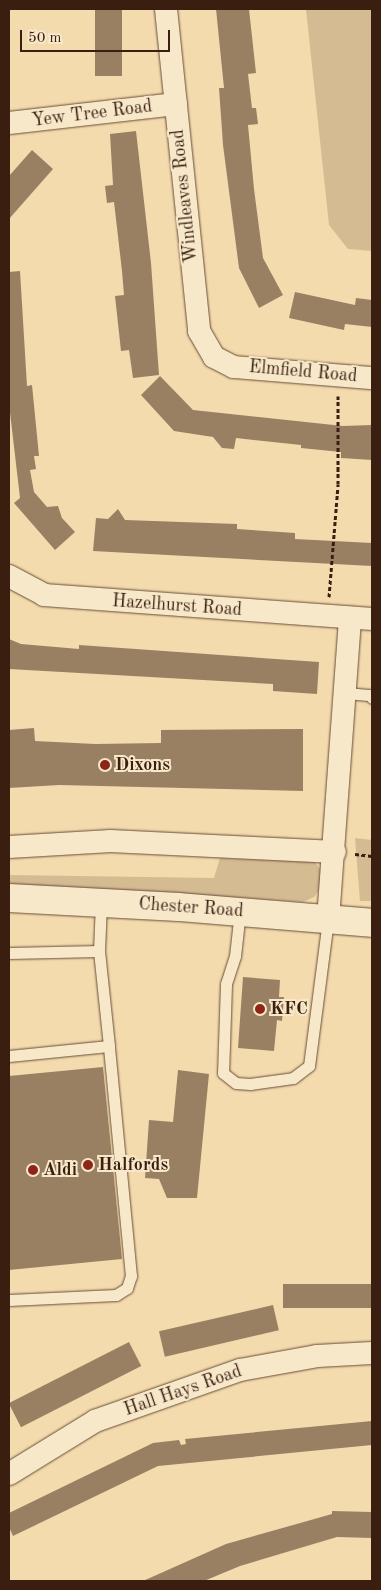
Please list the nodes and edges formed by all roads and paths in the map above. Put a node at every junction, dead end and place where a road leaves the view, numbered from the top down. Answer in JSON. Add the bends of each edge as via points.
{"nodes":[{"id":1,"x":166,"y":9,"type":"edge"},
{"id":2,"x":176,"y":104,"type":"junction"},
{"id":3,"x":9,"y":123,"type":"edge"},
{"id":4,"x":234,"y":367,"type":"joint"},
{"id":5,"x":338,"y":375,"type":"junction"},
{"id":6,"x":372,"y":378,"type":"edge"},
{"id":7,"x":9,"y":576,"type":"edge"},
{"id":8,"x":327,"y":616,"type":"junction"},
{"id":9,"x":361,"y":618,"type":"edge"},
{"id":10,"x":346,"y":693,"type":"junction"},
{"id":11,"x":372,"y":698,"type":"edge"},
{"id":12,"x":9,"y":847,"type":"edge"},
{"id":13,"x":335,"y":852,"type":"junction"},
{"id":14,"x":9,"y":898,"type":"edge"},
{"id":15,"x":101,"y":902,"type":"junction"},
{"id":16,"x":240,"y":912,"type":"junction"},
{"id":17,"x":328,"y":919,"type":"junction"},
{"id":18,"x":372,"y":923,"type":"edge"},
{"id":19,"x":99,"y":951,"type":"junction"},
{"id":20,"x":9,"y":953,"type":"edge"},
{"id":21,"x":109,"y":1046,"type":"junction"},
{"id":22,"x":9,"y":1056,"type":"edge"},
{"id":23,"x":9,"y":1300,"type":"edge"},
{"id":24,"x":372,"y":1353,"type":"edge"},
{"id":25,"x":9,"y":1474,"type":"edge"}],
"edges":[{"from":1,"to":2,"type":"street","name":"Windleaves Road"},
{"from":2,"to":3,"type":"street","name":"Yew Tree Road"},
{"from":2,"to":4,"type":"street","name":"Windleaves Road","via":[[200,331],[214,357]]},
{"from":4,"to":5,"type":"street","name":"Elmfield Road"},
{"from":5,"to":6,"type":"street","name":"Elmfield Road"},
{"from":5,"to":8,"type":"path","via":[[338,484]]},
{"from":7,"to":8,"type":"street","name":"Hazelhurst Road","via":[[44,595]]},
{"from":8,"to":9,"type":"street","name":"Hazelhurst Road"},
{"from":9,"to":10,"type":"street"},
{"from":10,"to":11,"type":"lane","via":[[371,695]]},
{"from":10,"to":13,"type":"street"},
{"from":12,"to":13,"type":"street","via":[[111,841]]},
{"from":13,"to":17,"type":"street"},
{"from":14,"to":15,"type":"main road","name":"Chester Road"},
{"from":15,"to":16,"type":"main road","name":"Chester Road"},
{"from":15,"to":19,"type":"lane"},
{"from":16,"to":17,"type":"main road","name":"Chester Road"},
{"from":16,"to":17,"type":"lane","via":[[235,956],[226,984],[223,1073],[236,1083],[270,1083],[293,1078],[309,1066]]},
{"from":17,"to":18,"type":"main road","name":"Chester Road"},
{"from":19,"to":20,"type":"lane"},
{"from":19,"to":21,"type":"lane"},
{"from":21,"to":22,"type":"lane"},
{"from":21,"to":23,"type":"lane","via":[[131,1268],[129,1282],[116,1295]]},
{"from":24,"to":25,"type":"street","name":"Hall Hays Road","via":[[317,1356],[240,1370],[95,1421]]}]}
